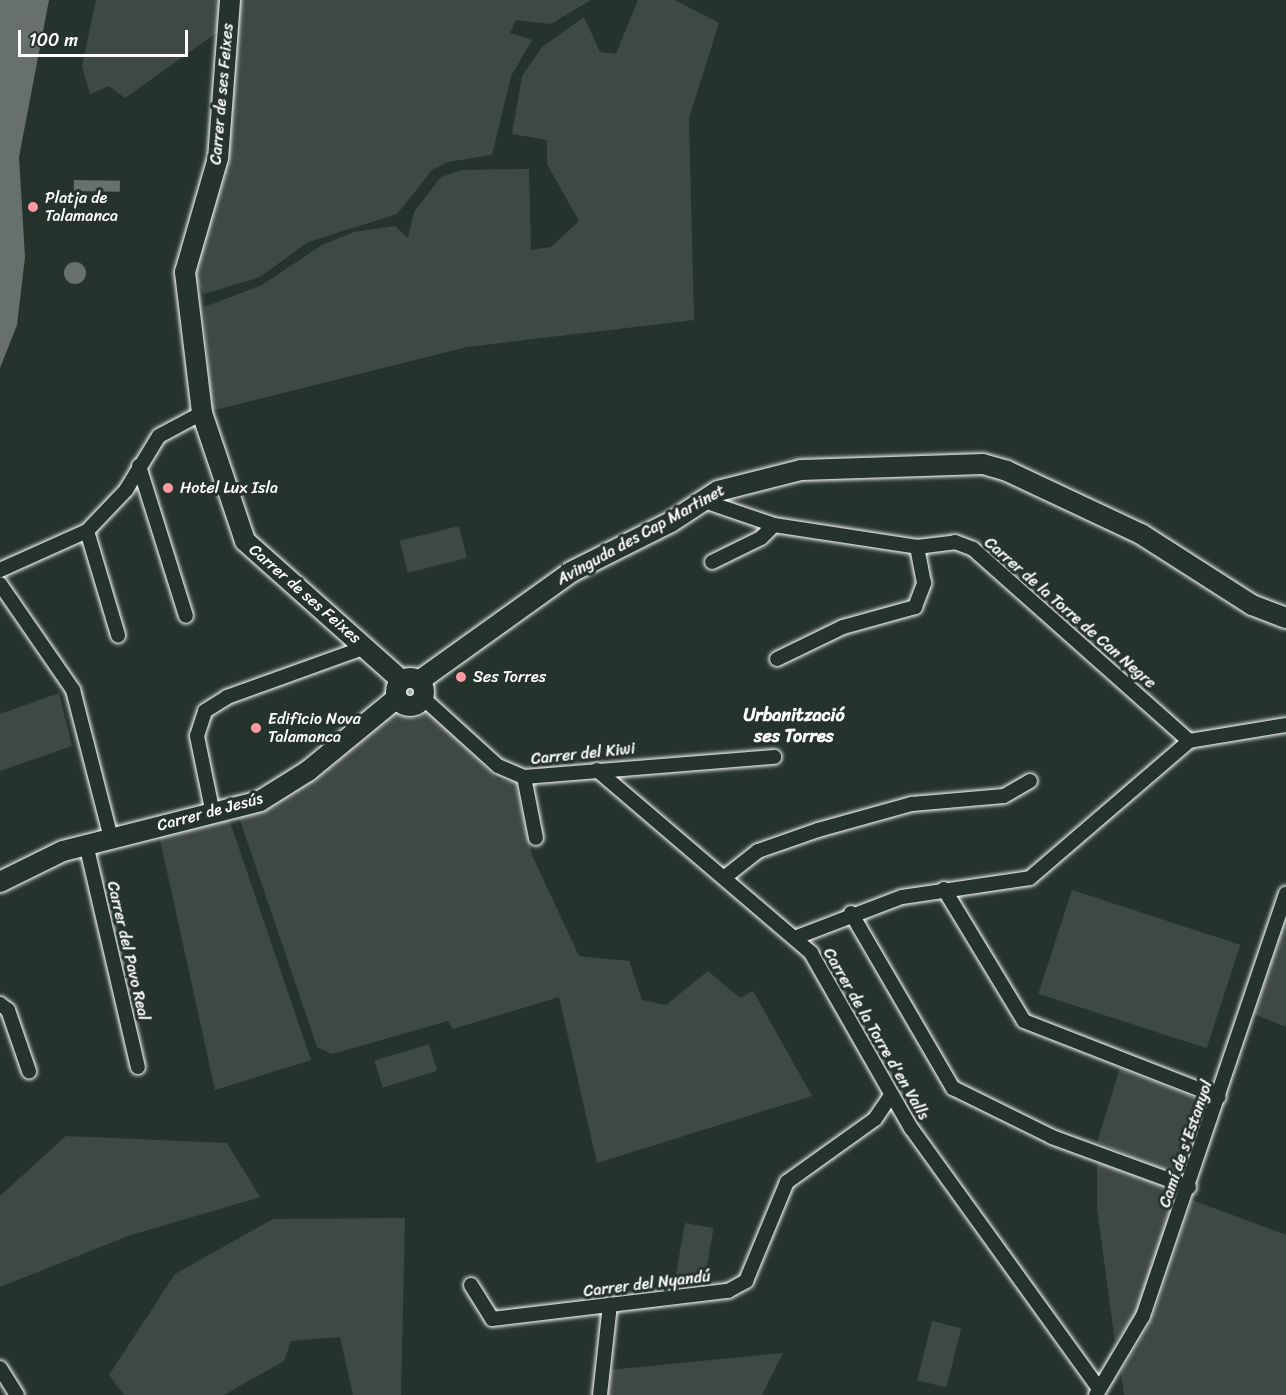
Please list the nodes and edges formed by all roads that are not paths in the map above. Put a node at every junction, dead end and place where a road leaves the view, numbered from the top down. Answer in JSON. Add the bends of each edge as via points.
{"nodes":[{"id":1,"x":230,"y":0,"type":"edge"},
{"id":2,"x":201,"y":413,"type":"junction"},
{"id":3,"x":139,"y":466,"type":"junction"},
{"id":4,"x":701,"y":500,"type":"junction"},
{"id":5,"x":774,"y":525,"type":"junction"},
{"id":6,"x":87,"y":531,"type":"junction"},
{"id":7,"x":917,"y":547,"type":"junction"},
{"id":8,"x":711,"y":562,"type":"dead end"},
{"id":9,"x":0,"y":570,"type":"edge"},
{"id":10,"x":0,"y":584,"type":"edge"},
{"id":11,"x":186,"y":616,"type":"dead end"},
{"id":12,"x":1286,"y":618,"type":"edge"},
{"id":13,"x":118,"y":635,"type":"dead end"},
{"id":14,"x":366,"y":647,"type":"junction"},
{"id":15,"x":777,"y":659,"type":"dead end"},
{"id":16,"x":410,"y":689,"type":"junction"},
{"id":17,"x":1286,"y":725,"type":"edge"},
{"id":18,"x":1189,"y":741,"type":"junction"},
{"id":19,"x":774,"y":757,"type":"dead end"},
{"id":20,"x":597,"y":770,"type":"junction"},
{"id":21,"x":524,"y":777,"type":"junction"},
{"id":22,"x":1030,"y":781,"type":"dead end"},
{"id":23,"x":213,"y":814,"type":"junction"},
{"id":24,"x":111,"y":837,"type":"junction"},
{"id":25,"x":536,"y":838,"type":"dead end"},
{"id":26,"x":86,"y":844,"type":"junction"},
{"id":27,"x":725,"y":877,"type":"junction"},
{"id":28,"x":0,"y":882,"type":"edge"},
{"id":29,"x":944,"y":889,"type":"junction"},
{"id":30,"x":1286,"y":894,"type":"edge"},
{"id":31,"x":850,"y":913,"type":"junction"},
{"id":32,"x":796,"y":937,"type":"junction"},
{"id":33,"x":0,"y":1004,"type":"edge"},
{"id":34,"x":138,"y":1066,"type":"dead end"},
{"id":35,"x":29,"y":1071,"type":"dead end"},
{"id":36,"x":890,"y":1097,"type":"junction"},
{"id":37,"x":1219,"y":1097,"type":"junction"},
{"id":38,"x":1189,"y":1186,"type":"junction"},
{"id":39,"x":471,"y":1285,"type":"dead end"},
{"id":40,"x":610,"y":1305,"type":"junction"},
{"id":41,"x":0,"y":1368,"type":"edge"},
{"id":42,"x":1097,"y":1392,"type":"edge"},
{"id":43,"x":17,"y":1395,"type":"edge"},
{"id":44,"x":600,"y":1395,"type":"edge"}],
"edges":[{"from":1,"to":2,"type":"street","name":"Carrer de ses Feixes","via":[[218,158],[185,272]]},
{"from":2,"to":3,"type":"street","via":[[159,436]]},
{"from":2,"to":14,"type":"street","name":"Carrer de ses Feixes","via":[[245,541]]},
{"from":3,"to":6,"type":"street","via":[[126,490]]},
{"from":3,"to":11,"type":"street"},
{"from":4,"to":5,"type":"street","name":"Carrer de la Torre de Can Negre"},
{"from":4,"to":12,"type":"street","name":"Avinguda des Cap Martinet","via":[[734,484],[801,470],[983,464],[1141,534],[1252,604]]},
{"from":4,"to":16,"type":"street","name":"Avinguda des Cap Martinet","via":[[671,522],[571,572]]},
{"from":5,"to":7,"type":"street","name":"Carrer de la Torre de Can Negre"},
{"from":5,"to":8,"type":"street","via":[[761,538]]},
{"from":6,"to":9,"type":"street"},
{"from":6,"to":13,"type":"street"},
{"from":7,"to":15,"type":"street","via":[[924,583],[915,607],[843,627]]},
{"from":7,"to":18,"type":"street","name":"Carrer de la Torre de Can Negre","via":[[955,542],[973,549]]},
{"from":10,"to":24,"type":"street","via":[[73,690]]},
{"from":14,"to":16,"type":"street","name":"Carrer de ses Feixes"},
{"from":14,"to":23,"type":"street","via":[[227,697],[205,711],[197,736]]},
{"from":16,"to":21,"type":"street","name":"Carrer del Kiwi","via":[[498,766]]},
{"from":16,"to":23,"type":"street","name":"Carrer de Jesús","via":[[284,789]]},
{"from":17,"to":18,"type":"street"},
{"from":18,"to":29,"type":"street","via":[[1042,872]]},
{"from":19,"to":20,"type":"street","name":"Carrer del Kiwi"},
{"from":20,"to":21,"type":"street","name":"Carrer del Kiwi"},
{"from":20,"to":27,"type":"street","name":"Carrer de la Torre d'en Valls"},
{"from":21,"to":25,"type":"street"},
{"from":22,"to":27,"type":"street","via":[[1004,796],[912,804],[818,830],[758,851]]},
{"from":23,"to":24,"type":"street","name":"Carrer de Jesús"},
{"from":24,"to":26,"type":"street","name":"Carrer de Jesús"},
{"from":26,"to":28,"type":"street","name":"Carrer de Jesús"},
{"from":26,"to":34,"type":"street","name":"Carrer del Pavo Real"},
{"from":27,"to":32,"type":"street","name":"Carrer de la Torre d'en Valls"},
{"from":29,"to":31,"type":"street"},
{"from":29,"to":37,"type":"street","via":[[1024,1021]]},
{"from":30,"to":37,"type":"street","name":"Camí de s'Estanyol"},
{"from":31,"to":32,"type":"street"},
{"from":31,"to":38,"type":"street","via":[[953,1088],[1052,1137]]},
{"from":32,"to":36,"type":"street","name":"Carrer de la Torre d'en Valls","via":[[811,953]]},
{"from":33,"to":35,"type":"street","via":[[8,1010]]},
{"from":36,"to":40,"type":"street","name":"Carrer del Nyandú","via":[[875,1119],[787,1182],[746,1281],[728,1291]]},
{"from":36,"to":42,"type":"street","name":"Carrer de la Torre d'en Valls"},
{"from":37,"to":38,"type":"street","name":"Camí de s'Estanyol"},
{"from":38,"to":42,"type":"street","name":"Camí de s'Estanyol","via":[[1143,1316]]},
{"from":39,"to":40,"type":"street","name":"Carrer del Nyandú","via":[[492,1319]]},
{"from":40,"to":44,"type":"street"},
{"from":41,"to":43,"type":"street"}]}
